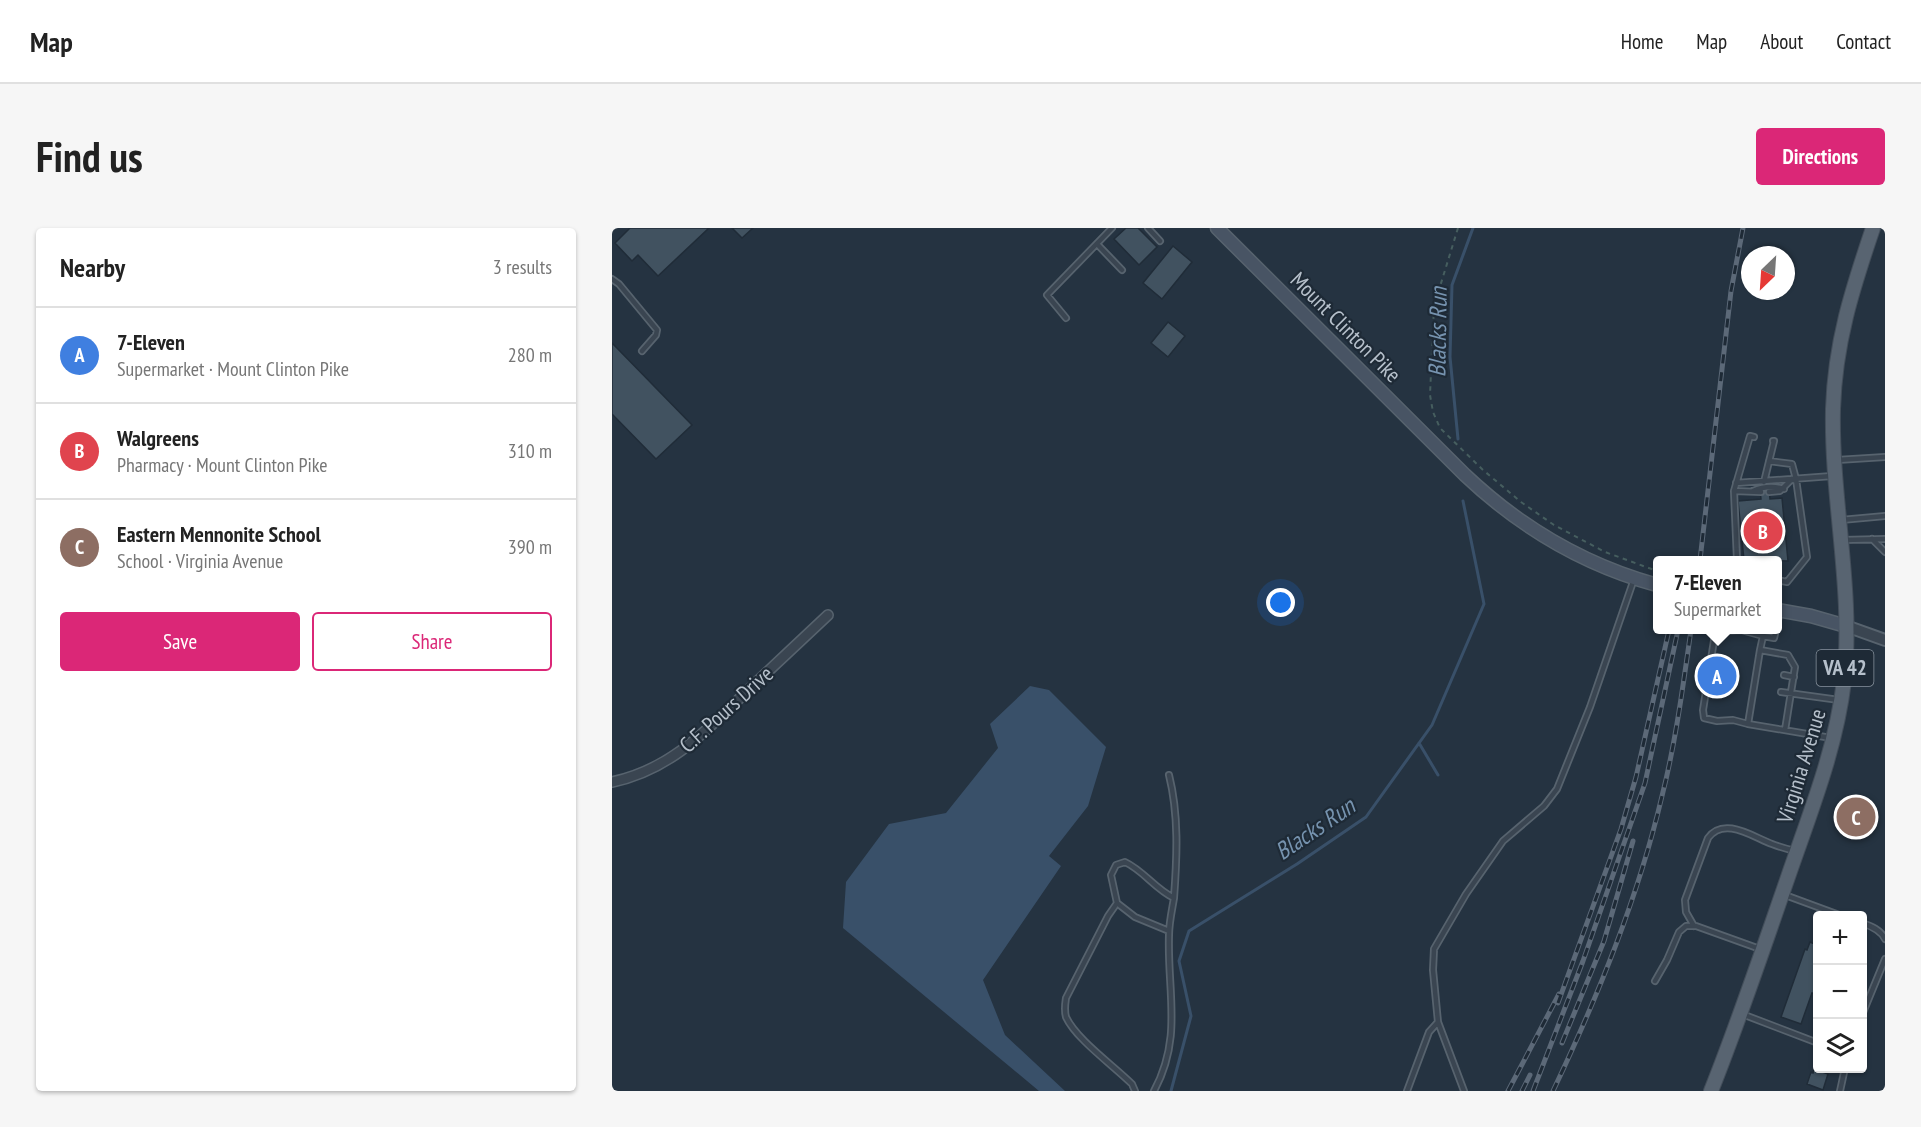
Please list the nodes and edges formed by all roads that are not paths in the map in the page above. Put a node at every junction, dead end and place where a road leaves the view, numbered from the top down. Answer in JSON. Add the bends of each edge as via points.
{"nodes":[{"id":1,"x":1112,"y":228,"type":"edge"},
{"id":2,"x":1148,"y":228,"type":"edge"},
{"id":3,"x":1217,"y":228,"type":"edge"},
{"id":4,"x":1873,"y":228,"type":"edge"},
{"id":5,"x":1160,"y":241,"type":"dead end"},
{"id":6,"x":1097,"y":243,"type":"junction"},
{"id":7,"x":1122,"y":270,"type":"dead end"},
{"id":8,"x":612,"y":279,"type":"edge"},
{"id":9,"x":1066,"y":318,"type":"dead end"},
{"id":10,"x":642,"y":351,"type":"dead end"},
{"id":11,"x":1754,"y":437,"type":"dead end"},
{"id":12,"x":1773,"y":441,"type":"dead end"},
{"id":13,"x":1765,"y":448,"type":"dead end"},
{"id":14,"x":1772,"y":450,"type":"junction"},
{"id":15,"x":1763,"y":456,"type":"dead end"},
{"id":16,"x":1885,"y":457,"type":"edge"},
{"id":17,"x":1834,"y":460,"type":"junction"},
{"id":18,"x":1770,"y":461,"type":"junction"},
{"id":19,"x":1761,"y":463,"type":"dead end"},
{"id":20,"x":1741,"y":467,"type":"junction"},
{"id":21,"x":1748,"y":469,"type":"dead end"},
{"id":22,"x":1760,"y":471,"type":"dead end"},
{"id":23,"x":1767,"y":472,"type":"junction"},
{"id":24,"x":1836,"y":476,"type":"junction"},
{"id":25,"x":1794,"y":479,"type":"junction"},
{"id":26,"x":1764,"y":482,"type":"junction"},
{"id":27,"x":1736,"y":483,"type":"junction"},
{"id":28,"x":1784,"y":489,"type":"junction"},
{"id":29,"x":1734,"y":491,"type":"junction"},
{"id":30,"x":1753,"y":491,"type":"junction"},
{"id":31,"x":1761,"y":492,"type":"dead end"},
{"id":32,"x":1769,"y":492,"type":"dead end"},
{"id":33,"x":1885,"y":516,"type":"edge"},
{"id":34,"x":1839,"y":520,"type":"junction"},
{"id":35,"x":1840,"y":540,"type":"junction"},
{"id":36,"x":1872,"y":540,"type":"junction"},
{"id":37,"x":1885,"y":540,"type":"edge"},
{"id":38,"x":1885,"y":552,"type":"edge"},
{"id":39,"x":1737,"y":556,"type":"edge"},
{"id":40,"x":1634,"y":579,"type":"junction"},
{"id":41,"x":1782,"y":581,"type":"edge"},
{"id":42,"x":1653,"y":584,"type":"edge"},
{"id":43,"x":1782,"y":612,"type":"edge"},
{"id":44,"x":828,"y":615,"type":"dead end"},
{"id":45,"x":1846,"y":626,"type":"junction"},
{"id":46,"x":1715,"y":634,"type":"edge"},
{"id":47,"x":1755,"y":634,"type":"edge"},
{"id":48,"x":1775,"y":634,"type":"edge"},
{"id":49,"x":1762,"y":636,"type":"junction"},
{"id":50,"x":1885,"y":640,"type":"edge"},
{"id":51,"x":1760,"y":650,"type":"junction"},
{"id":52,"x":1784,"y":675,"type":"dead end"},
{"id":53,"x":1794,"y":677,"type":"junction"},
{"id":54,"x":1781,"y":692,"type":"dead end"},
{"id":55,"x":1791,"y":694,"type":"junction"},
{"id":56,"x":1841,"y":701,"type":"junction"},
{"id":57,"x":1751,"y":707,"type":"junction"},
{"id":58,"x":1758,"y":708,"type":"dead end"},
{"id":59,"x":1779,"y":711,"type":"dead end"},
{"id":60,"x":1788,"y":712,"type":"junction"},
{"id":61,"x":1748,"y":724,"type":"junction"},
{"id":62,"x":1785,"y":730,"type":"junction"},
{"id":63,"x":1834,"y":739,"type":"junction"},
{"id":64,"x":1170,"y":775,"type":"dead end"},
{"id":65,"x":612,"y":782,"type":"edge"},
{"id":66,"x":1797,"y":852,"type":"junction"},
{"id":67,"x":1782,"y":894,"type":"junction"},
{"id":68,"x":1174,"y":898,"type":"junction"},
{"id":69,"x":1117,"y":903,"type":"junction"},
{"id":70,"x":1831,"y":911,"type":"edge"},
{"id":71,"x":1867,"y":924,"type":"edge"},
{"id":72,"x":1695,"y":926,"type":"junction"},
{"id":73,"x":1169,"y":931,"type":"junction"},
{"id":74,"x":1885,"y":939,"type":"edge"},
{"id":75,"x":1762,"y":950,"type":"junction"},
{"id":76,"x":1885,"y":959,"type":"edge"},
{"id":77,"x":1655,"y":981,"type":"dead end"},
{"id":78,"x":1867,"y":1005,"type":"edge"},
{"id":79,"x":1740,"y":1013,"type":"junction"},
{"id":80,"x":1438,"y":1022,"type":"junction"},
{"id":81,"x":1813,"y":1041,"type":"edge"},
{"id":82,"x":1844,"y":1073,"type":"edge"},
{"id":83,"x":1135,"y":1091,"type":"edge"},
{"id":84,"x":1154,"y":1091,"type":"edge"},
{"id":85,"x":1407,"y":1091,"type":"edge"},
{"id":86,"x":1464,"y":1091,"type":"edge"},
{"id":87,"x":1711,"y":1091,"type":"edge"},
{"id":88,"x":1839,"y":1091,"type":"edge"}],
"edges":[{"from":1,"to":6,"type":"lane"},
{"from":2,"to":5,"type":"lane"},
{"from":3,"to":40,"type":"main road","name":"Mount Clinton Pike","via":[[1485,494],[1550,540]]},
{"from":4,"to":17,"type":"main road","name":"Virginia Avenue","number":"VA 42","via":[[1847,306],[1839,345],[1834,388]]},
{"from":6,"to":7,"type":"lane"},
{"from":6,"to":9,"type":"lane","via":[[1047,295]]},
{"from":8,"to":10,"type":"lane","via":[[657,330]]},
{"from":11,"to":20,"type":"lane","via":[[1750,436]]},
{"from":12,"to":14,"type":"lane"},
{"from":13,"to":14,"type":"lane"},
{"from":14,"to":18,"type":"lane"},
{"from":15,"to":18,"type":"lane"},
{"from":16,"to":17,"type":"lane"},
{"from":17,"to":24,"type":"main road","name":"Virginia Avenue","number":"VA 42"},
{"from":18,"to":19,"type":"lane"},
{"from":18,"to":23,"type":"lane"},
{"from":18,"to":25,"type":"lane","via":[[1792,464]]},
{"from":20,"to":21,"type":"lane"},
{"from":20,"to":27,"type":"lane"},
{"from":22,"to":23,"type":"lane"},
{"from":23,"to":26,"type":"lane"},
{"from":24,"to":25,"type":"lane"},
{"from":24,"to":34,"type":"main road","name":"Virginia Avenue","number":"VA 42"},
{"from":25,"to":26,"type":"lane"},
{"from":25,"to":28,"type":"lane"},
{"from":25,"to":41,"type":"lane","via":[[1807,558],[1787,582]]},
{"from":26,"to":27,"type":"lane"},
{"from":27,"to":29,"type":"lane"},
{"from":28,"to":30,"type":"lane"},
{"from":28,"to":32,"type":"lane"},
{"from":29,"to":30,"type":"lane"},
{"from":29,"to":39,"type":"lane"},
{"from":30,"to":31,"type":"lane"},
{"from":33,"to":34,"type":"lane"},
{"from":34,"to":35,"type":"main road","name":"Virginia Avenue","number":"VA 42"},
{"from":35,"to":36,"type":"lane"},
{"from":35,"to":45,"type":"main road","name":"Virginia Avenue","number":"VA 42"},
{"from":36,"to":37,"type":"lane"},
{"from":36,"to":38,"type":"lane"},
{"from":40,"to":42,"type":"main road","name":"Mount Clinton Pike"},
{"from":40,"to":80,"type":"lane","via":[[1557,789],[1544,806],[1503,841],[1435,945],[1432,961]]},
{"from":43,"to":45,"type":"main road"},
{"from":44,"to":65,"type":"street","name":"C.F. Pours Drive","via":[[695,741],[634,778]]},
{"from":45,"to":50,"type":"street"},
{"from":45,"to":56,"type":"main road","name":"Virginia Avenue","number":"VA 42"},
{"from":46,"to":61,"type":"lane","via":[[1704,718]]},
{"from":47,"to":49,"type":"lane"},
{"from":48,"to":49,"type":"lane","via":[[1774,638]]},
{"from":49,"to":51,"type":"lane"},
{"from":51,"to":53,"type":"lane","via":[[1788,655],[1795,667]]},
{"from":51,"to":57,"type":"lane","via":[[1758,689]]},
{"from":52,"to":53,"type":"lane"},
{"from":53,"to":55,"type":"lane"},
{"from":54,"to":55,"type":"lane"},
{"from":55,"to":56,"type":"lane"},
{"from":55,"to":60,"type":"lane"},
{"from":56,"to":63,"type":"main road","name":"Virginia Avenue","number":"VA 42"},
{"from":57,"to":58,"type":"lane"},
{"from":57,"to":61,"type":"lane"},
{"from":59,"to":60,"type":"lane"},
{"from":60,"to":62,"type":"lane"},
{"from":61,"to":62,"type":"lane"},
{"from":62,"to":63,"type":"lane"},
{"from":63,"to":66,"type":"main road","name":"Virginia Avenue","number":"VA 42"},
{"from":64,"to":68,"type":"lane","via":[[1175,798]]},
{"from":66,"to":67,"type":"main road","name":"Virginia Avenue","number":"VA 42"},
{"from":66,"to":72,"type":"lane","via":[[1735,829],[1713,832],[1686,900],[1686,912]]},
{"from":67,"to":70,"type":"lane"},
{"from":67,"to":75,"type":"main road","name":"Virginia Avenue","number":"VA 42"},
{"from":68,"to":69,"type":"lane","via":[[1162,893],[1125,862],[1116,865],[1111,875]]},
{"from":68,"to":73,"type":"lane"},
{"from":69,"to":73,"type":"lane","via":[[1135,917]]},
{"from":69,"to":83,"type":"lane","via":[[1066,998],[1064,1009],[1080,1036]]},
{"from":71,"to":74,"type":"lane"},
{"from":72,"to":75,"type":"lane"},
{"from":72,"to":77,"type":"lane","via":[[1686,926],[1679,932]]},
{"from":73,"to":84,"type":"lane","via":[[1172,1036]]},
{"from":75,"to":79,"type":"main road","name":"Virginia Avenue","number":"VA 42"},
{"from":76,"to":78,"type":"lane"},
{"from":79,"to":81,"type":"lane"},
{"from":79,"to":87,"type":"main road","name":"Virginia Avenue","number":"VA 42"},
{"from":80,"to":85,"type":"lane","via":[[1429,1032]]},
{"from":80,"to":86,"type":"lane"},
{"from":82,"to":88,"type":"lane"}]}
